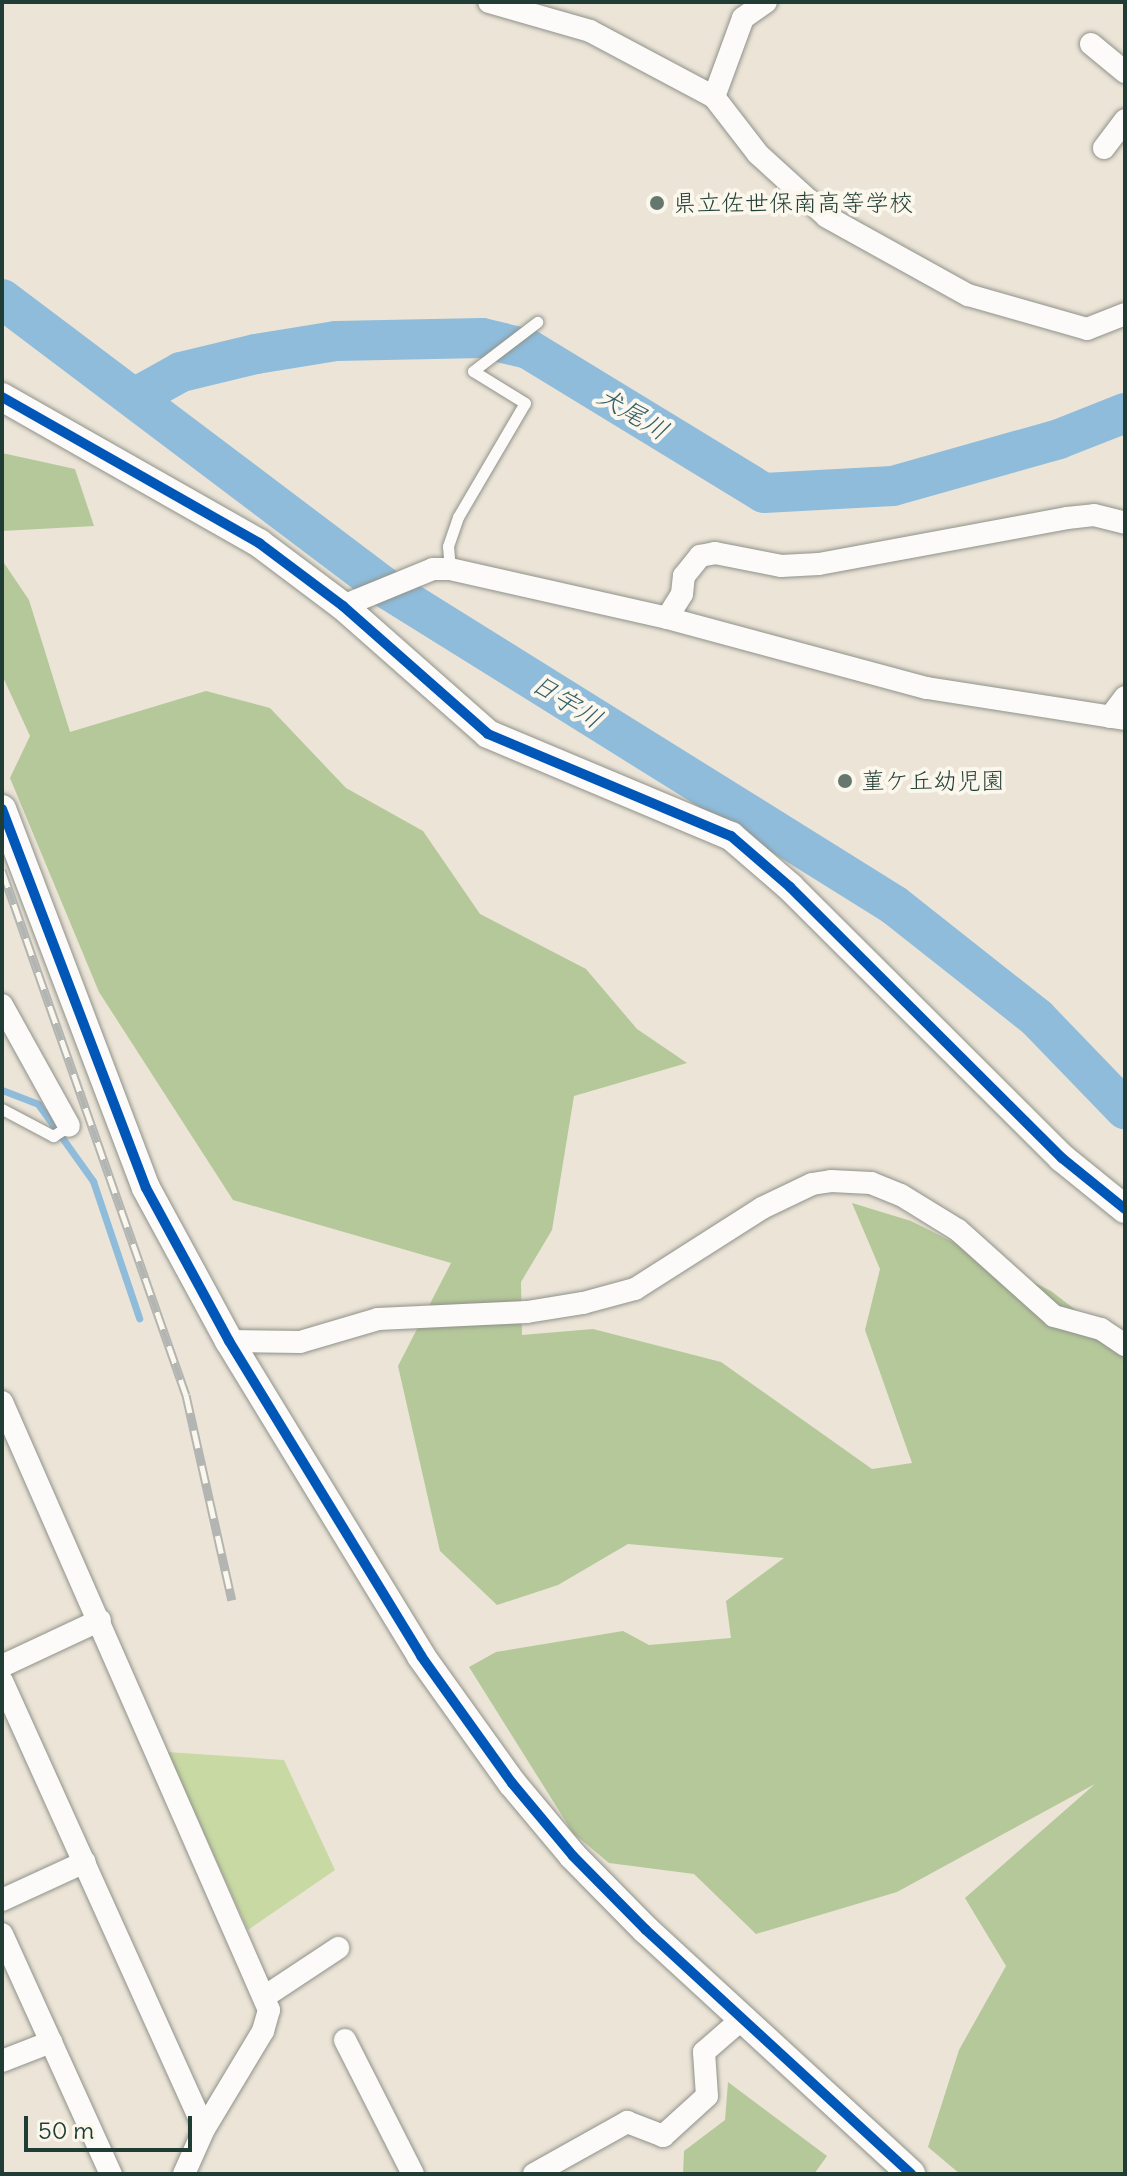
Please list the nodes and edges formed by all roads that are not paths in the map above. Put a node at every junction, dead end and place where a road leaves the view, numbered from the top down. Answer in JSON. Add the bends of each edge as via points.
{"nodes":[{"id":1,"x":489,"y":2,"type":"edge"},
{"id":2,"x":766,"y":2,"type":"edge"},
{"id":3,"x":1091,"y":44,"type":"dead end"},
{"id":4,"x":1125,"y":72,"type":"edge"},
{"id":5,"x":714,"y":97,"type":"junction"},
{"id":6,"x":1125,"y":120,"type":"edge"},
{"id":7,"x":1104,"y":148,"type":"dead end"},
{"id":8,"x":1125,"y":314,"type":"edge"},
{"id":9,"x":537,"y":322,"type":"dead end"},
{"id":10,"x":2,"y":397,"type":"edge"},
{"id":11,"x":1125,"y":523,"type":"edge"},
{"id":12,"x":441,"y":569,"type":"junction"},
{"id":13,"x":350,"y":604,"type":"junction"},
{"id":14,"x":667,"y":618,"type":"junction"},
{"id":15,"x":1125,"y":697,"type":"edge"},
{"id":16,"x":1118,"y":718,"type":"edge"},
{"id":17,"x":2,"y":809,"type":"edge"},
{"id":18,"x":2,"y":1005,"type":"edge"},
{"id":19,"x":2,"y":1109,"type":"edge"},
{"id":20,"x":61,"y":1131,"type":"joint"},
{"id":21,"x":1125,"y":1209,"type":"edge"},
{"id":22,"x":229,"y":1341,"type":"junction"},
{"id":23,"x":1125,"y":1345,"type":"edge"},
{"id":24,"x":2,"y":1402,"type":"edge"},
{"id":25,"x":100,"y":1620,"type":"junction"},
{"id":26,"x":2,"y":1666,"type":"edge"},
{"id":27,"x":2,"y":1681,"type":"edge"},
{"id":28,"x":85,"y":1862,"type":"junction"},
{"id":29,"x":2,"y":1900,"type":"edge"},
{"id":30,"x":2,"y":1934,"type":"edge"},
{"id":31,"x":338,"y":1948,"type":"dead end"},
{"id":32,"x":264,"y":1997,"type":"junction"},
{"id":33,"x":742,"y":2019,"type":"junction"},
{"id":34,"x":345,"y":2040,"type":"dead end"},
{"id":35,"x":51,"y":2042,"type":"junction"},
{"id":36,"x":2,"y":2061,"type":"edge"},
{"id":37,"x":204,"y":2129,"type":"junction"},
{"id":38,"x":111,"y":2174,"type":"edge"},
{"id":39,"x":184,"y":2174,"type":"edge"},
{"id":40,"x":413,"y":2174,"type":"edge"},
{"id":41,"x":534,"y":2174,"type":"edge"},
{"id":42,"x":911,"y":2174,"type":"edge"}],
"edges":[{"from":1,"to":5,"type":"street","via":[[590,31]]},
{"from":2,"to":5,"type":"street","via":[[743,18]]},
{"from":3,"to":4,"type":"street"},
{"from":5,"to":8,"type":"street","via":[[758,154],[804,198],[877,248],[1005,308],[1087,329]]},
{"from":6,"to":7,"type":"street"},
{"from":9,"to":12,"type":"lane","via":[[473,371],[525,403],[458,517]]},
{"from":10,"to":13,"type":"street","via":[[259,543]]},
{"from":11,"to":14,"type":"street","via":[[1094,515],[1067,518],[819,564],[781,566],[700,556],[684,576],[682,594]]},
{"from":12,"to":13,"type":"street"},
{"from":12,"to":14,"type":"street"},
{"from":13,"to":21,"type":"street","via":[[488,734],[731,836],[790,887],[1062,1158]]},
{"from":14,"to":16,"type":"street","via":[[927,688]]},
{"from":15,"to":16,"type":"street"},
{"from":17,"to":22,"type":"street","via":[[146,1188]]},
{"from":18,"to":20,"type":"street"},
{"from":19,"to":20,"type":"lane"},
{"from":22,"to":23,"type":"street","via":[[300,1342],[378,1319],[527,1312],[583,1303],[635,1289],[762,1208],[812,1184],[831,1181],[871,1183],[901,1195],[958,1230],[1054,1316],[1101,1329]]},
{"from":22,"to":33,"type":"street","via":[[421,1656],[512,1783],[604,1888]]},
{"from":24,"to":25,"type":"street"},
{"from":25,"to":26,"type":"street"},
{"from":25,"to":32,"type":"street"},
{"from":27,"to":28,"type":"street"},
{"from":28,"to":29,"type":"street"},
{"from":28,"to":37,"type":"street"},
{"from":30,"to":35,"type":"street"},
{"from":31,"to":32,"type":"street"},
{"from":32,"to":37,"type":"street","via":[[269,2010],[263,2031]]},
{"from":33,"to":41,"type":"street","via":[[704,2052],[707,2096],[663,2136],[627,2122]]},
{"from":33,"to":42,"type":"street"},
{"from":34,"to":40,"type":"street"},
{"from":35,"to":36,"type":"street"},
{"from":35,"to":38,"type":"street"},
{"from":37,"to":39,"type":"street"}]}
